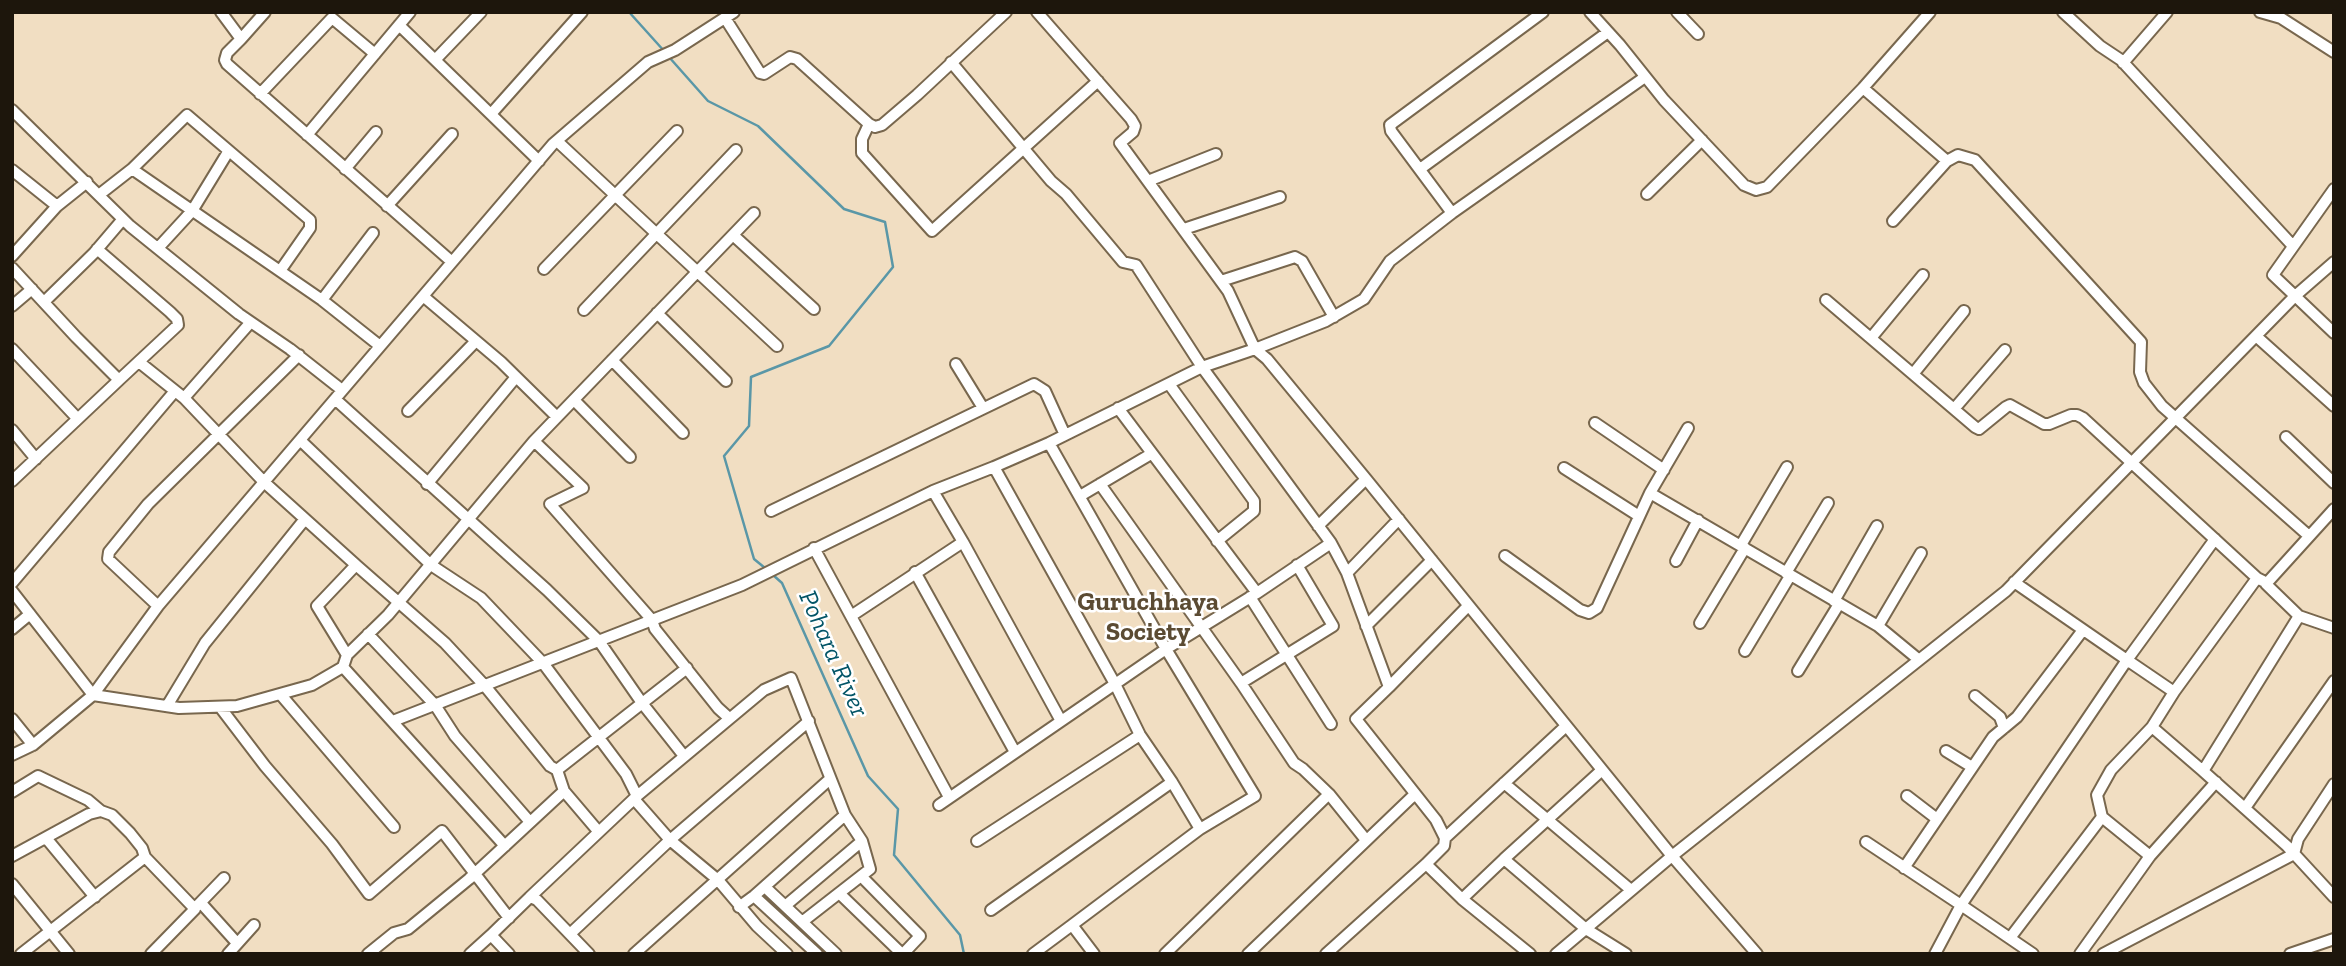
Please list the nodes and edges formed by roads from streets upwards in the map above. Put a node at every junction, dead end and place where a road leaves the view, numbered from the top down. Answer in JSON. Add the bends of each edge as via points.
{"nodes":[{"id":1,"x":221,"y":12,"type":"edge"},
{"id":2,"x":265,"y":12,"type":"edge"},
{"id":3,"x":410,"y":12,"type":"edge"},
{"id":4,"x":481,"y":12,"type":"edge"},
{"id":5,"x":582,"y":12,"type":"edge"},
{"id":6,"x":1006,"y":12,"type":"edge"},
{"id":7,"x":1037,"y":12,"type":"edge"},
{"id":8,"x":1543,"y":12,"type":"edge"},
{"id":9,"x":1590,"y":12,"type":"edge"},
{"id":10,"x":1677,"y":12,"type":"edge"},
{"id":11,"x":1694,"y":12,"type":"edge"},
{"id":12,"x":1930,"y":12,"type":"edge"},
{"id":13,"x":2063,"y":12,"type":"edge"},
{"id":14,"x":2168,"y":12,"type":"edge"},
{"id":15,"x":2260,"y":12,"type":"edge"},
{"id":16,"x":730,"y":15,"type":"edge"},
{"id":17,"x":1685,"y":21,"type":"junction"},
{"id":18,"x":399,"y":25,"type":"junction"},
{"id":19,"x":1608,"y":32,"type":"junction"},
{"id":20,"x":1698,"y":34,"type":"dead end"},
{"id":21,"x":241,"y":39,"type":"junction"},
{"id":22,"x":2334,"y":52,"type":"edge"},
{"id":23,"x":375,"y":54,"type":"junction"},
{"id":24,"x":435,"y":60,"type":"junction"},
{"id":25,"x":951,"y":62,"type":"junction"},
{"id":26,"x":2123,"y":63,"type":"junction"},
{"id":27,"x":1644,"y":77,"type":"junction"},
{"id":28,"x":1098,"y":81,"type":"junction"},
{"id":29,"x":1863,"y":88,"type":"junction"},
{"id":30,"x":260,"y":94,"type":"junction"},
{"id":31,"x":12,"y":110,"type":"edge"},
{"id":32,"x":491,"y":114,"type":"junction"},
{"id":33,"x":869,"y":124,"type":"junction"},
{"id":34,"x":677,"y":131,"type":"dead end"},
{"id":35,"x":376,"y":132,"type":"dead end"},
{"id":36,"x":452,"y":134,"type":"dead end"},
{"id":37,"x":307,"y":135,"type":"junction"},
{"id":38,"x":557,"y":141,"type":"junction"},
{"id":39,"x":1702,"y":141,"type":"junction"},
{"id":40,"x":1023,"y":148,"type":"junction"},
{"id":41,"x":736,"y":150,"type":"dead end"},
{"id":42,"x":228,"y":152,"type":"junction"},
{"id":43,"x":1216,"y":154,"type":"dead end"},
{"id":44,"x":538,"y":161,"type":"junction"},
{"id":45,"x":1947,"y":161,"type":"junction"},
{"id":46,"x":132,"y":169,"type":"junction"},
{"id":47,"x":345,"y":169,"type":"junction"},
{"id":48,"x":1420,"y":169,"type":"junction"},
{"id":49,"x":12,"y":170,"type":"edge"},
{"id":50,"x":1148,"y":181,"type":"junction"},
{"id":51,"x":87,"y":182,"type":"junction"},
{"id":52,"x":2334,"y":189,"type":"edge"},
{"id":53,"x":100,"y":194,"type":"junction"},
{"id":54,"x":1647,"y":194,"type":"dead end"},
{"id":55,"x":615,"y":195,"type":"junction"},
{"id":56,"x":1280,"y":197,"type":"dead end"},
{"id":57,"x":57,"y":206,"type":"junction"},
{"id":58,"x":387,"y":206,"type":"junction"},
{"id":59,"x":192,"y":211,"type":"junction"},
{"id":60,"x":754,"y":213,"type":"dead end"},
{"id":61,"x":1452,"y":214,"type":"junction"},
{"id":62,"x":123,"y":219,"type":"junction"},
{"id":63,"x":1893,"y":221,"type":"dead end"},
{"id":64,"x":1184,"y":229,"type":"junction"},
{"id":65,"x":373,"y":233,"type":"dead end"},
{"id":66,"x":656,"y":233,"type":"junction"},
{"id":67,"x":733,"y":235,"type":"junction"},
{"id":68,"x":2293,"y":246,"type":"junction"},
{"id":69,"x":158,"y":248,"type":"junction"},
{"id":70,"x":97,"y":249,"type":"junction"},
{"id":71,"x":12,"y":256,"type":"edge"},
{"id":72,"x":452,"y":262,"type":"junction"},
{"id":73,"x":2334,"y":262,"type":"edge"},
{"id":74,"x":12,"y":268,"type":"edge"},
{"id":75,"x":544,"y":269,"type":"dead end"},
{"id":76,"x":280,"y":271,"type":"junction"},
{"id":77,"x":697,"y":272,"type":"junction"},
{"id":78,"x":1923,"y":275,"type":"dead end"},
{"id":79,"x":1221,"y":281,"type":"junction"},
{"id":80,"x":32,"y":289,"type":"junction"},
{"id":81,"x":423,"y":296,"type":"junction"},
{"id":82,"x":2295,"y":296,"type":"junction"},
{"id":83,"x":322,"y":300,"type":"junction"},
{"id":84,"x":1826,"y":300,"type":"dead end"},
{"id":85,"x":44,"y":302,"type":"junction"},
{"id":86,"x":12,"y":306,"type":"edge"},
{"id":87,"x":814,"y":309,"type":"dead end"},
{"id":88,"x":584,"y":310,"type":"dead end"},
{"id":89,"x":1964,"y":311,"type":"dead end"},
{"id":90,"x":657,"y":313,"type":"junction"},
{"id":91,"x":1334,"y":317,"type":"junction"},
{"id":92,"x":250,"y":323,"type":"junction"},
{"id":93,"x":2334,"y":333,"type":"edge"},
{"id":94,"x":2256,"y":336,"type":"junction"},
{"id":95,"x":1871,"y":338,"type":"junction"},
{"id":96,"x":476,"y":341,"type":"junction"},
{"id":97,"x":380,"y":346,"type":"junction"},
{"id":98,"x":777,"y":346,"type":"dead end"},
{"id":99,"x":12,"y":349,"type":"edge"},
{"id":100,"x":1255,"y":349,"type":"junction"},
{"id":101,"x":2005,"y":350,"type":"dead end"},
{"id":102,"x":299,"y":355,"type":"junction"},
{"id":103,"x":612,"y":360,"type":"junction"},
{"id":104,"x":139,"y":362,"type":"junction"},
{"id":105,"x":956,"y":364,"type":"dead end"},
{"id":106,"x":1202,"y":367,"type":"junction"},
{"id":107,"x":1913,"y":374,"type":"junction"},
{"id":108,"x":516,"y":377,"type":"junction"},
{"id":109,"x":119,"y":380,"type":"junction"},
{"id":110,"x":726,"y":381,"type":"dead end"},
{"id":111,"x":1169,"y":384,"type":"junction"},
{"id":112,"x":180,"y":395,"type":"junction"},
{"id":113,"x":339,"y":395,"type":"junction"},
{"id":114,"x":574,"y":400,"type":"junction"},
{"id":115,"x":2334,"y":407,"type":"edge"},
{"id":116,"x":983,"y":408,"type":"junction"},
{"id":117,"x":1118,"y":408,"type":"junction"},
{"id":118,"x":1954,"y":409,"type":"junction"},
{"id":119,"x":408,"y":411,"type":"dead end"},
{"id":120,"x":557,"y":417,"type":"junction"},
{"id":121,"x":77,"y":418,"type":"junction"},
{"id":122,"x":2175,"y":418,"type":"junction"},
{"id":123,"x":1595,"y":423,"type":"dead end"},
{"id":124,"x":1688,"y":428,"type":"dead end"},
{"id":125,"x":12,"y":430,"type":"edge"},
{"id":126,"x":683,"y":433,"type":"dead end"},
{"id":127,"x":219,"y":434,"type":"junction"},
{"id":128,"x":1065,"y":435,"type":"junction"},
{"id":129,"x":2286,"y":437,"type":"dead end"},
{"id":130,"x":300,"y":440,"type":"junction"},
{"id":131,"x":534,"y":441,"type":"junction"},
{"id":132,"x":1049,"y":443,"type":"junction"},
{"id":133,"x":1152,"y":454,"type":"junction"},
{"id":134,"x":631,"y":457,"type":"dead end"},
{"id":135,"x":36,"y":458,"type":"junction"},
{"id":136,"x":2132,"y":463,"type":"junction"},
{"id":137,"x":994,"y":467,"type":"junction"},
{"id":138,"x":1787,"y":467,"type":"dead end"},
{"id":139,"x":1564,"y":468,"type":"dead end"},
{"id":140,"x":1664,"y":470,"type":"junction"},
{"id":141,"x":1366,"y":479,"type":"junction"},
{"id":142,"x":12,"y":481,"type":"edge"},
{"id":143,"x":264,"y":482,"type":"junction"},
{"id":144,"x":2334,"y":483,"type":"edge"},
{"id":145,"x":427,"y":484,"type":"junction"},
{"id":146,"x":1100,"y":484,"type":"junction"},
{"id":147,"x":933,"y":491,"type":"junction"},
{"id":148,"x":1650,"y":493,"type":"junction"},
{"id":149,"x":1080,"y":496,"type":"junction"},
{"id":150,"x":1828,"y":503,"type":"dead end"},
{"id":151,"x":2334,"y":509,"type":"edge"},
{"id":152,"x":771,"y":511,"type":"dead end"},
{"id":153,"x":1639,"y":516,"type":"junction"},
{"id":154,"x":305,"y":519,"type":"junction"},
{"id":155,"x":1399,"y":519,"type":"junction"},
{"id":156,"x":1698,"y":520,"type":"junction"},
{"id":157,"x":468,"y":521,"type":"junction"},
{"id":158,"x":1318,"y":526,"type":"junction"},
{"id":159,"x":1877,"y":526,"type":"dead end"},
{"id":160,"x":2309,"y":536,"type":"junction"},
{"id":161,"x":2215,"y":539,"type":"junction"},
{"id":162,"x":1217,"y":541,"type":"junction"},
{"id":163,"x":963,"y":542,"type":"junction"},
{"id":164,"x":1331,"y":543,"type":"junction"},
{"id":165,"x":1743,"y":547,"type":"junction"},
{"id":166,"x":814,"y":548,"type":"junction"},
{"id":167,"x":1921,"y":553,"type":"dead end"},
{"id":168,"x":1505,"y":556,"type":"dead end"},
{"id":169,"x":1432,"y":560,"type":"junction"},
{"id":170,"x":1676,"y":561,"type":"dead end"},
{"id":171,"x":356,"y":565,"type":"junction"},
{"id":172,"x":431,"y":565,"type":"junction"},
{"id":173,"x":1297,"y":565,"type":"junction"},
{"id":174,"x":915,"y":572,"type":"junction"},
{"id":175,"x":1347,"y":573,"type":"junction"},
{"id":176,"x":1788,"y":575,"type":"junction"},
{"id":177,"x":2262,"y":581,"type":"junction"},
{"id":178,"x":2014,"y":582,"type":"junction"},
{"id":179,"x":12,"y":583,"type":"edge"},
{"id":180,"x":12,"y":592,"type":"edge"},
{"id":181,"x":1253,"y":595,"type":"junction"},
{"id":182,"x":397,"y":602,"type":"junction"},
{"id":183,"x":1837,"y":602,"type":"junction"},
{"id":184,"x":158,"y":606,"type":"junction"},
{"id":185,"x":1468,"y":606,"type":"junction"},
{"id":186,"x":30,"y":614,"type":"junction"},
{"id":187,"x":851,"y":616,"type":"junction"},
{"id":188,"x":2299,"y":616,"type":"junction"},
{"id":189,"x":652,"y":620,"type":"junction"},
{"id":190,"x":1700,"y":623,"type":"dead end"},
{"id":191,"x":1366,"y":625,"type":"junction"},
{"id":192,"x":2332,"y":625,"type":"edge"},
{"id":193,"x":1878,"y":626,"type":"junction"},
{"id":194,"x":1202,"y":627,"type":"junction"},
{"id":195,"x":12,"y":629,"type":"edge"},
{"id":196,"x":2083,"y":630,"type":"junction"},
{"id":197,"x":368,"y":634,"type":"junction"},
{"id":198,"x":599,"y":641,"type":"junction"},
{"id":199,"x":1166,"y":649,"type":"junction"},
{"id":200,"x":1745,"y":651,"type":"dead end"},
{"id":201,"x":1289,"y":654,"type":"junction"},
{"id":202,"x":347,"y":655,"type":"junction"},
{"id":203,"x":1918,"y":659,"type":"junction"},
{"id":204,"x":2127,"y":660,"type":"junction"},
{"id":205,"x":542,"y":663,"type":"junction"},
{"id":206,"x":343,"y":667,"type":"junction"},
{"id":207,"x":687,"y":668,"type":"junction"},
{"id":208,"x":1798,"y":671,"type":"dead end"},
{"id":209,"x":2334,"y":681,"type":"edge"},
{"id":210,"x":1241,"y":682,"type":"junction"},
{"id":211,"x":1115,"y":684,"type":"junction"},
{"id":212,"x":485,"y":685,"type":"junction"},
{"id":213,"x":1389,"y":687,"type":"junction"},
{"id":214,"x":2174,"y":692,"type":"junction"},
{"id":215,"x":93,"y":695,"type":"junction"},
{"id":216,"x":281,"y":695,"type":"junction"},
{"id":217,"x":1975,"y":696,"type":"dead end"},
{"id":218,"x":642,"y":703,"type":"junction"},
{"id":219,"x":435,"y":705,"type":"junction"},
{"id":220,"x":167,"y":706,"type":"junction"},
{"id":221,"x":220,"y":707,"type":"junction"},
{"id":222,"x":729,"y":718,"type":"junction"},
{"id":223,"x":12,"y":719,"type":"edge"},
{"id":224,"x":809,"y":721,"type":"junction"},
{"id":225,"x":1061,"y":721,"type":"junction"},
{"id":226,"x":393,"y":722,"type":"junction"},
{"id":227,"x":1331,"y":724,"type":"dead end"},
{"id":228,"x":1566,"y":726,"type":"junction"},
{"id":229,"x":2152,"y":727,"type":"junction"},
{"id":230,"x":2004,"y":728,"type":"junction"},
{"id":231,"x":1140,"y":734,"type":"junction"},
{"id":232,"x":598,"y":737,"type":"junction"},
{"id":233,"x":33,"y":745,"type":"junction"},
{"id":234,"x":1946,"y":751,"type":"dead end"},
{"id":235,"x":1015,"y":752,"type":"junction"},
{"id":236,"x":12,"y":755,"type":"edge"},
{"id":237,"x":684,"y":756,"type":"junction"},
{"id":238,"x":1972,"y":767,"type":"junction"},
{"id":239,"x":556,"y":770,"type":"junction"},
{"id":240,"x":1602,"y":770,"type":"junction"},
{"id":241,"x":2203,"y":771,"type":"junction"},
{"id":242,"x":831,"y":779,"type":"junction"},
{"id":243,"x":1172,"y":782,"type":"junction"},
{"id":244,"x":2216,"y":782,"type":"junction"},
{"id":245,"x":1504,"y":783,"type":"junction"},
{"id":246,"x":2334,"y":783,"type":"edge"},
{"id":247,"x":564,"y":790,"type":"junction"},
{"id":248,"x":12,"y":792,"type":"edge"},
{"id":249,"x":1329,"y":794,"type":"junction"},
{"id":250,"x":1415,"y":794,"type":"junction"},
{"id":251,"x":1907,"y":796,"type":"dead end"},
{"id":252,"x":949,"y":797,"type":"junction"},
{"id":253,"x":636,"y":798,"type":"junction"},
{"id":254,"x":939,"y":804,"type":"dead end"},
{"id":255,"x":2245,"y":808,"type":"junction"},
{"id":256,"x":101,"y":811,"type":"junction"},
{"id":257,"x":845,"y":815,"type":"junction"},
{"id":258,"x":2102,"y":817,"type":"junction"},
{"id":259,"x":1547,"y":819,"type":"junction"},
{"id":260,"x":1937,"y":819,"type":"junction"},
{"id":261,"x":530,"y":822,"type":"junction"},
{"id":262,"x":394,"y":827,"type":"dead end"},
{"id":263,"x":1200,"y":829,"type":"junction"},
{"id":264,"x":598,"y":831,"type":"junction"},
{"id":265,"x":46,"y":838,"type":"junction"},
{"id":266,"x":1445,"y":838,"type":"junction"},
{"id":267,"x":1366,"y":840,"type":"junction"},
{"id":268,"x":670,"y":841,"type":"junction"},
{"id":269,"x":862,"y":841,"type":"junction"},
{"id":270,"x":977,"y":842,"type":"dead end"},
{"id":271,"x":1866,"y":842,"type":"dead end"},
{"id":272,"x":505,"y":846,"type":"junction"},
{"id":273,"x":2294,"y":854,"type":"junction"},
{"id":274,"x":12,"y":856,"type":"edge"},
{"id":275,"x":1672,"y":856,"type":"junction"},
{"id":276,"x":2150,"y":856,"type":"junction"},
{"id":277,"x":145,"y":857,"type":"junction"},
{"id":278,"x":1504,"y":859,"type":"junction"},
{"id":279,"x":1426,"y":863,"type":"junction"},
{"id":280,"x":1904,"y":868,"type":"junction"},
{"id":281,"x":473,"y":874,"type":"junction"},
{"id":282,"x":861,"y":876,"type":"junction"},
{"id":283,"x":224,"y":878,"type":"dead end"},
{"id":284,"x":718,"y":880,"type":"junction"},
{"id":285,"x":12,"y":884,"type":"edge"},
{"id":286,"x":765,"y":887,"type":"junction"},
{"id":287,"x":1631,"y":890,"type":"junction"},
{"id":288,"x":839,"y":893,"type":"junction"},
{"id":289,"x":754,"y":896,"type":"junction"},
{"id":290,"x":95,"y":897,"type":"junction"},
{"id":291,"x":530,"y":897,"type":"junction"},
{"id":292,"x":2334,"y":897,"type":"edge"},
{"id":293,"x":1462,"y":899,"type":"junction"},
{"id":294,"x":1961,"y":905,"type":"junction"},
{"id":295,"x":198,"y":906,"type":"junction"},
{"id":296,"x":785,"y":906,"type":"junction"},
{"id":297,"x":739,"y":907,"type":"junction"},
{"id":298,"x":991,"y":910,"type":"dead end"},
{"id":299,"x":509,"y":918,"type":"junction"},
{"id":300,"x":802,"y":922,"type":"junction"},
{"id":301,"x":254,"y":925,"type":"dead end"},
{"id":302,"x":1072,"y":925,"type":"junction"},
{"id":303,"x":1586,"y":929,"type":"junction"},
{"id":304,"x":51,"y":932,"type":"junction"},
{"id":305,"x":570,"y":934,"type":"junction"},
{"id":306,"x":491,"y":935,"type":"junction"},
{"id":307,"x":2334,"y":939,"type":"edge"},
{"id":308,"x":2013,"y":941,"type":"junction"},
{"id":309,"x":237,"y":943,"type":"junction"},
{"id":310,"x":1090,"y":952,"type":"edge"},
{"id":311,"x":21,"y":954,"type":"edge"},
{"id":312,"x":69,"y":954,"type":"edge"},
{"id":313,"x":151,"y":954,"type":"edge"},
{"id":314,"x":228,"y":954,"type":"edge"},
{"id":315,"x":368,"y":954,"type":"edge"},
{"id":316,"x":470,"y":954,"type":"edge"},
{"id":317,"x":509,"y":954,"type":"edge"},
{"id":318,"x":589,"y":954,"type":"edge"},
{"id":319,"x":634,"y":954,"type":"edge"},
{"id":320,"x":787,"y":954,"type":"edge"},
{"id":321,"x":817,"y":954,"type":"edge"},
{"id":322,"x":836,"y":954,"type":"edge"},
{"id":323,"x":903,"y":954,"type":"edge"},
{"id":324,"x":1033,"y":954,"type":"edge"},
{"id":325,"x":1165,"y":954,"type":"edge"},
{"id":326,"x":1248,"y":954,"type":"edge"},
{"id":327,"x":1326,"y":954,"type":"edge"},
{"id":328,"x":1530,"y":954,"type":"edge"},
{"id":329,"x":1556,"y":954,"type":"edge"},
{"id":330,"x":1626,"y":954,"type":"edge"},
{"id":331,"x":1757,"y":954,"type":"edge"},
{"id":332,"x":1935,"y":954,"type":"edge"},
{"id":333,"x":2007,"y":954,"type":"edge"},
{"id":334,"x":2033,"y":954,"type":"edge"},
{"id":335,"x":2080,"y":954,"type":"edge"},
{"id":336,"x":2103,"y":954,"type":"edge"},
{"id":337,"x":2290,"y":954,"type":"edge"}],
"edges":[{"from":1,"to":21,"type":"street"},
{"from":2,"to":21,"type":"street"},
{"from":3,"to":18,"type":"street"},
{"from":4,"to":24,"type":"street"},
{"from":5,"to":32,"type":"street"},
{"from":6,"to":25,"type":"street"},
{"from":7,"to":28,"type":"street"},
{"from":8,"to":48,"type":"street","via":[[1393,121],[1391,131]]},
{"from":9,"to":19,"type":"street"},
{"from":10,"to":17,"type":"street"},
{"from":11,"to":17,"type":"street"},
{"from":12,"to":29,"type":"street"},
{"from":13,"to":26,"type":"street"},
{"from":14,"to":26,"type":"street"},
{"from":15,"to":22,"type":"street","via":[[2281,18]]},
{"from":16,"to":33,"type":"street","via":[[760,73],[790,57],[797,60]]},
{"from":16,"to":38,"type":"street","via":[[648,62]]},
{"from":17,"to":20,"type":"street"},
{"from":18,"to":23,"type":"street"},
{"from":18,"to":24,"type":"street"},
{"from":19,"to":27,"type":"street"},
{"from":19,"to":48,"type":"street"},
{"from":21,"to":30,"type":"street","via":[[225,60]]},
{"from":23,"to":30,"type":"street","via":[[332,18]]},
{"from":23,"to":37,"type":"street"},
{"from":24,"to":32,"type":"street"},
{"from":25,"to":33,"type":"street","via":[[882,125]]},
{"from":25,"to":40,"type":"street"},
{"from":26,"to":68,"type":"street"},
{"from":27,"to":39,"type":"street"},
{"from":27,"to":61,"type":"street"},
{"from":28,"to":40,"type":"street"},
{"from":28,"to":50,"type":"street","via":[[1135,126],[1120,143]]},
{"from":29,"to":39,"type":"street","via":[[1763,189],[1750,190]]},
{"from":29,"to":45,"type":"street"},
{"from":30,"to":37,"type":"street"},
{"from":31,"to":51,"type":"street"},
{"from":32,"to":44,"type":"street"},
{"from":33,"to":40,"type":"street","via":[[862,153],[932,231]]},
{"from":34,"to":55,"type":"street"},
{"from":35,"to":47,"type":"street"},
{"from":36,"to":58,"type":"street"},
{"from":37,"to":47,"type":"street"},
{"from":38,"to":44,"type":"street"},
{"from":38,"to":55,"type":"street"},
{"from":39,"to":54,"type":"street"},
{"from":40,"to":106,"type":"street","via":[[1123,262],[1136,265]]},
{"from":41,"to":66,"type":"street"},
{"from":42,"to":46,"type":"street","via":[[187,115]]},
{"from":42,"to":59,"type":"street"},
{"from":42,"to":76,"type":"street","via":[[310,220],[310,228]]},
{"from":43,"to":50,"type":"street"},
{"from":44,"to":72,"type":"street"},
{"from":45,"to":63,"type":"street"},
{"from":45,"to":122,"type":"street","via":[[1958,155],[1975,160],[2141,342],[2144,383]]},
{"from":46,"to":53,"type":"street"},
{"from":46,"to":59,"type":"street"},
{"from":47,"to":58,"type":"street"},
{"from":48,"to":61,"type":"street"},
{"from":49,"to":57,"type":"street"},
{"from":50,"to":64,"type":"street"},
{"from":51,"to":53,"type":"street"},
{"from":51,"to":57,"type":"street"},
{"from":52,"to":68,"type":"street"},
{"from":53,"to":62,"type":"street"},
{"from":55,"to":66,"type":"street"},
{"from":55,"to":75,"type":"street"},
{"from":56,"to":64,"type":"street"},
{"from":57,"to":71,"type":"street"},
{"from":58,"to":72,"type":"street"},
{"from":59,"to":69,"type":"street"},
{"from":59,"to":76,"type":"street"},
{"from":60,"to":67,"type":"street"},
{"from":61,"to":91,"type":"street","via":[[1390,261],[1364,299]]},
{"from":62,"to":69,"type":"street"},
{"from":62,"to":70,"type":"street"},
{"from":64,"to":79,"type":"street"},
{"from":65,"to":83,"type":"street"},
{"from":66,"to":77,"type":"street"},
{"from":66,"to":88,"type":"street"},
{"from":67,"to":77,"type":"street"},
{"from":67,"to":87,"type":"street"},
{"from":68,"to":82,"type":"street","via":[[2273,275]]},
{"from":69,"to":92,"type":"street"},
{"from":70,"to":85,"type":"street"},
{"from":70,"to":104,"type":"street","via":[[177,319],[176,328]]},
{"from":72,"to":81,"type":"street"},
{"from":73,"to":82,"type":"street"},
{"from":74,"to":80,"type":"street"},
{"from":76,"to":83,"type":"street"},
{"from":77,"to":90,"type":"street"},
{"from":77,"to":98,"type":"street"},
{"from":78,"to":95,"type":"street"},
{"from":79,"to":91,"type":"street","via":[[1294,257],[1302,261]]},
{"from":79,"to":100,"type":"street"},
{"from":80,"to":85,"type":"street"},
{"from":80,"to":86,"type":"street"},
{"from":81,"to":96,"type":"street"},
{"from":81,"to":97,"type":"street"},
{"from":82,"to":93,"type":"street"},
{"from":82,"to":94,"type":"street"},
{"from":83,"to":97,"type":"street"},
{"from":84,"to":95,"type":"street"},
{"from":85,"to":109,"type":"street"},
{"from":89,"to":107,"type":"street"},
{"from":90,"to":103,"type":"street"},
{"from":90,"to":110,"type":"street"},
{"from":91,"to":100,"type":"street"},
{"from":92,"to":102,"type":"street"},
{"from":92,"to":112,"type":"street"},
{"from":94,"to":115,"type":"street"},
{"from":94,"to":122,"type":"street"},
{"from":95,"to":107,"type":"street"},
{"from":96,"to":108,"type":"street"},
{"from":96,"to":119,"type":"street"},
{"from":97,"to":113,"type":"street"},
{"from":99,"to":121,"type":"street"},
{"from":100,"to":106,"type":"street"},
{"from":100,"to":141,"type":"street"},
{"from":101,"to":118,"type":"street"},
{"from":102,"to":113,"type":"street"},
{"from":102,"to":127,"type":"street"},
{"from":103,"to":114,"type":"street"},
{"from":103,"to":126,"type":"street"},
{"from":104,"to":109,"type":"street"},
{"from":104,"to":112,"type":"street"},
{"from":105,"to":116,"type":"street"},
{"from":106,"to":111,"type":"street"},
{"from":106,"to":158,"type":"street"},
{"from":107,"to":118,"type":"street"},
{"from":108,"to":120,"type":"street"},
{"from":108,"to":145,"type":"street"},
{"from":109,"to":121,"type":"street"},
{"from":111,"to":117,"type":"street"},
{"from":111,"to":162,"type":"street","via":[[1254,501],[1254,511]]},
{"from":112,"to":127,"type":"street"},
{"from":112,"to":179,"type":"street"},
{"from":113,"to":130,"type":"street"},
{"from":113,"to":145,"type":"street"},
{"from":114,"to":120,"type":"street"},
{"from":114,"to":134,"type":"street"},
{"from":116,"to":128,"type":"street","via":[[1034,384],[1045,391]]},
{"from":116,"to":152,"type":"street"},
{"from":117,"to":128,"type":"street"},
{"from":117,"to":133,"type":"street"},
{"from":118,"to":136,"type":"street","via":[[1979,429],[2010,405],[2044,424],[2077,415]]},
{"from":120,"to":131,"type":"street"},
{"from":121,"to":135,"type":"street"},
{"from":122,"to":136,"type":"street"},
{"from":122,"to":160,"type":"street"},
{"from":123,"to":140,"type":"street"},
{"from":124,"to":140,"type":"street"},
{"from":125,"to":135,"type":"street"},
{"from":127,"to":143,"type":"street"},
{"from":127,"to":184,"type":"street","via":[[148,504],[109,552],[108,559]]},
{"from":128,"to":132,"type":"street"},
{"from":129,"to":144,"type":"street"},
{"from":130,"to":143,"type":"street"},
{"from":130,"to":172,"type":"street"},
{"from":131,"to":157,"type":"street"},
{"from":131,"to":189,"type":"street","via":[[583,488],[550,504]]},
{"from":132,"to":137,"type":"street"},
{"from":132,"to":149,"type":"street"},
{"from":133,"to":146,"type":"street"},
{"from":133,"to":162,"type":"street"},
{"from":135,"to":142,"type":"street"},
{"from":136,"to":161,"type":"street"},
{"from":136,"to":178,"type":"street"},
{"from":137,"to":147,"type":"street"},
{"from":137,"to":211,"type":"street"},
{"from":138,"to":165,"type":"street"},
{"from":139,"to":153,"type":"street"},
{"from":140,"to":148,"type":"street"},
{"from":141,"to":155,"type":"street"},
{"from":141,"to":158,"type":"street"},
{"from":143,"to":154,"type":"street"},
{"from":143,"to":184,"type":"street"},
{"from":145,"to":157,"type":"street"},
{"from":146,"to":149,"type":"street"},
{"from":146,"to":194,"type":"street"},
{"from":147,"to":163,"type":"street"},
{"from":147,"to":166,"type":"street"},
{"from":148,"to":153,"type":"street"},
{"from":148,"to":156,"type":"street"},
{"from":149,"to":199,"type":"street"},
{"from":150,"to":176,"type":"street"},
{"from":151,"to":160,"type":"street"},
{"from":153,"to":168,"type":"street","via":[[1597,608],[1589,613]]},
{"from":154,"to":171,"type":"street"},
{"from":154,"to":220,"type":"street","via":[[205,643]]},
{"from":155,"to":169,"type":"street"},
{"from":155,"to":175,"type":"street"},
{"from":156,"to":165,"type":"street"},
{"from":156,"to":170,"type":"street"},
{"from":157,"to":172,"type":"street"},
{"from":157,"to":198,"type":"street"},
{"from":158,"to":164,"type":"street"},
{"from":159,"to":183,"type":"street"},
{"from":160,"to":177,"type":"street"},
{"from":161,"to":177,"type":"street"},
{"from":161,"to":204,"type":"street"},
{"from":162,"to":181,"type":"street"},
{"from":163,"to":174,"type":"street"},
{"from":163,"to":225,"type":"street"},
{"from":164,"to":173,"type":"street"},
{"from":164,"to":175,"type":"street"},
{"from":165,"to":176,"type":"street"},
{"from":165,"to":190,"type":"street"},
{"from":166,"to":187,"type":"street"},
{"from":166,"to":189,"type":"street","via":[[742,585]]},
{"from":167,"to":193,"type":"street"},
{"from":169,"to":185,"type":"street"},
{"from":169,"to":191,"type":"street"},
{"from":171,"to":182,"type":"street"},
{"from":171,"to":202,"type":"street","via":[[317,606]]},
{"from":172,"to":182,"type":"street"},
{"from":172,"to":205,"type":"street","via":[[481,598]]},
{"from":173,"to":181,"type":"street"},
{"from":173,"to":201,"type":"street","via":[[1333,626]]},
{"from":174,"to":187,"type":"street"},
{"from":174,"to":235,"type":"street"},
{"from":175,"to":191,"type":"street"},
{"from":176,"to":183,"type":"street"},
{"from":176,"to":200,"type":"street"},
{"from":177,"to":188,"type":"street"},
{"from":177,"to":214,"type":"street"},
{"from":178,"to":196,"type":"street"},
{"from":178,"to":203,"type":"street"},
{"from":180,"to":186,"type":"street"},
{"from":181,"to":194,"type":"street"},
{"from":181,"to":201,"type":"street"},
{"from":182,"to":197,"type":"street"},
{"from":182,"to":212,"type":"street"},
{"from":183,"to":193,"type":"street"},
{"from":183,"to":208,"type":"street"},
{"from":184,"to":215,"type":"street"},
{"from":185,"to":213,"type":"street"},
{"from":185,"to":228,"type":"street"},
{"from":186,"to":195,"type":"street"},
{"from":186,"to":215,"type":"street"},
{"from":187,"to":252,"type":"street"},
{"from":188,"to":192,"type":"street"},
{"from":188,"to":241,"type":"street"},
{"from":189,"to":198,"type":"street"},
{"from":189,"to":207,"type":"street"},
{"from":191,"to":213,"type":"street"},
{"from":193,"to":203,"type":"street"},
{"from":194,"to":199,"type":"street"},
{"from":194,"to":210,"type":"street"},
{"from":196,"to":204,"type":"street"},
{"from":196,"to":230,"type":"street"},
{"from":197,"to":202,"type":"street"},
{"from":197,"to":219,"type":"street"},
{"from":198,"to":205,"type":"street"},
{"from":198,"to":218,"type":"street"},
{"from":199,"to":211,"type":"street"},
{"from":199,"to":263,"type":"street","via":[[1255,796]]},
{"from":201,"to":210,"type":"street"},
{"from":201,"to":227,"type":"street"},
{"from":202,"to":206,"type":"street"},
{"from":203,"to":275,"type":"street"},
{"from":204,"to":214,"type":"street"},
{"from":204,"to":294,"type":"street"},
{"from":205,"to":212,"type":"street"},
{"from":205,"to":232,"type":"street"},
{"from":206,"to":216,"type":"street","via":[[312,685]]},
{"from":206,"to":226,"type":"street"},
{"from":207,"to":218,"type":"street"},
{"from":207,"to":222,"type":"street"},
{"from":209,"to":255,"type":"street"},
{"from":210,"to":249,"type":"street","via":[[1294,763]]},
{"from":211,"to":225,"type":"street"},
{"from":211,"to":231,"type":"street"},
{"from":212,"to":219,"type":"street"},
{"from":212,"to":239,"type":"street"},
{"from":213,"to":250,"type":"street","via":[[1356,719]]},
{"from":214,"to":229,"type":"street"},
{"from":215,"to":220,"type":"street"},
{"from":215,"to":233,"type":"street"},
{"from":216,"to":221,"type":"street"},
{"from":216,"to":262,"type":"street"},
{"from":217,"to":230,"type":"street","via":[[2000,717]]},
{"from":218,"to":232,"type":"street"},
{"from":218,"to":237,"type":"street"},
{"from":219,"to":226,"type":"street"},
{"from":219,"to":261,"type":"street","via":[[455,736]]},
{"from":220,"to":221,"type":"street"},
{"from":221,"to":281,"type":"street","via":[[369,894],[442,831]]},
{"from":222,"to":224,"type":"street","via":[[764,690],[791,678]]},
{"from":222,"to":237,"type":"street"},
{"from":223,"to":233,"type":"street"},
{"from":224,"to":242,"type":"street"},
{"from":224,"to":268,"type":"street"},
{"from":225,"to":235,"type":"street"},
{"from":226,"to":272,"type":"street"},
{"from":228,"to":240,"type":"street"},
{"from":228,"to":245,"type":"street"},
{"from":229,"to":241,"type":"street"},
{"from":229,"to":258,"type":"street","via":[[2111,770],[2097,795]]},
{"from":230,"to":238,"type":"street"},
{"from":231,"to":243,"type":"street"},
{"from":231,"to":270,"type":"street"},
{"from":232,"to":239,"type":"street"},
{"from":232,"to":253,"type":"street","via":[[626,774]]},
{"from":233,"to":236,"type":"street"},
{"from":234,"to":238,"type":"street"},
{"from":235,"to":252,"type":"street"},
{"from":237,"to":253,"type":"street"},
{"from":238,"to":260,"type":"street"},
{"from":239,"to":247,"type":"street"},
{"from":240,"to":259,"type":"street"},
{"from":240,"to":275,"type":"street"},
{"from":241,"to":244,"type":"street"},
{"from":242,"to":257,"type":"street"},
{"from":242,"to":284,"type":"street"},
{"from":243,"to":263,"type":"street"},
{"from":243,"to":298,"type":"street"},
{"from":244,"to":255,"type":"street"},
{"from":244,"to":276,"type":"street"},
{"from":245,"to":259,"type":"street"},
{"from":245,"to":266,"type":"street"},
{"from":246,"to":273,"type":"street","via":[[2298,839]]},
{"from":247,"to":261,"type":"street"},
{"from":247,"to":264,"type":"street"},
{"from":248,"to":256,"type":"street","via":[[38,776]]},
{"from":249,"to":267,"type":"street"},
{"from":249,"to":325,"type":"street"},
{"from":250,"to":266,"type":"street"},
{"from":250,"to":267,"type":"street"},
{"from":251,"to":260,"type":"street"},
{"from":252,"to":254,"type":"street"},
{"from":253,"to":264,"type":"street"},
{"from":253,"to":268,"type":"street"},
{"from":255,"to":273,"type":"street"},
{"from":256,"to":265,"type":"street"},
{"from":256,"to":277,"type":"street","via":[[130,833]]},
{"from":257,"to":269,"type":"street"},
{"from":257,"to":286,"type":"street"},
{"from":258,"to":276,"type":"street"},
{"from":258,"to":308,"type":"street"},
{"from":259,"to":278,"type":"street"},
{"from":259,"to":287,"type":"street"},
{"from":260,"to":280,"type":"street"},
{"from":261,"to":272,"type":"street"},
{"from":263,"to":302,"type":"street"},
{"from":264,"to":291,"type":"street"},
{"from":265,"to":274,"type":"street"},
{"from":265,"to":290,"type":"street"},
{"from":266,"to":279,"type":"street","via":[[1444,846]]},
{"from":267,"to":326,"type":"street"},
{"from":268,"to":284,"type":"street"},
{"from":268,"to":305,"type":"street"},
{"from":269,"to":282,"type":"street","via":[[870,869]]},
{"from":269,"to":296,"type":"street"},
{"from":271,"to":280,"type":"street"},
{"from":272,"to":281,"type":"street"},
{"from":273,"to":292,"type":"street"},
{"from":273,"to":336,"type":"street"},
{"from":275,"to":287,"type":"street"},
{"from":275,"to":331,"type":"street"},
{"from":276,"to":335,"type":"street"},
{"from":277,"to":290,"type":"street"},
{"from":277,"to":295,"type":"street"},
{"from":278,"to":293,"type":"street"},
{"from":278,"to":303,"type":"street"},
{"from":279,"to":293,"type":"street"},
{"from":279,"to":327,"type":"street"},
{"from":280,"to":294,"type":"street"},
{"from":281,"to":299,"type":"street"},
{"from":281,"to":315,"type":"street","via":[[408,929],[394,933]]},
{"from":282,"to":288,"type":"street"},
{"from":282,"to":323,"type":"street","via":[[920,936]]},
{"from":283,"to":295,"type":"street"},
{"from":284,"to":297,"type":"street"},
{"from":284,"to":319,"type":"street"},
{"from":285,"to":304,"type":"street"},
{"from":286,"to":289,"type":"street"},
{"from":286,"to":296,"type":"street"},
{"from":287,"to":303,"type":"street"},
{"from":288,"to":300,"type":"street"},
{"from":288,"to":323,"type":"street"},
{"from":289,"to":297,"type":"street"},
{"from":289,"to":321,"type":"street"},
{"from":290,"to":304,"type":"street"},
{"from":291,"to":299,"type":"street"},
{"from":291,"to":305,"type":"street"},
{"from":293,"to":328,"type":"street"},
{"from":294,"to":308,"type":"street"},
{"from":294,"to":332,"type":"street"},
{"from":295,"to":309,"type":"street"},
{"from":295,"to":313,"type":"street"},
{"from":296,"to":300,"type":"street"},
{"from":297,"to":320,"type":"street"},
{"from":299,"to":306,"type":"street"},
{"from":300,"to":322,"type":"street"},
{"from":301,"to":309,"type":"street"},
{"from":302,"to":310,"type":"street"},
{"from":302,"to":324,"type":"street"},
{"from":303,"to":329,"type":"street"},
{"from":303,"to":330,"type":"street"},
{"from":304,"to":311,"type":"street"},
{"from":304,"to":312,"type":"street"},
{"from":305,"to":318,"type":"street"},
{"from":306,"to":316,"type":"street"},
{"from":306,"to":317,"type":"street"},
{"from":307,"to":337,"type":"street"},
{"from":308,"to":333,"type":"street"},
{"from":308,"to":334,"type":"street"},
{"from":309,"to":314,"type":"street"}]}
